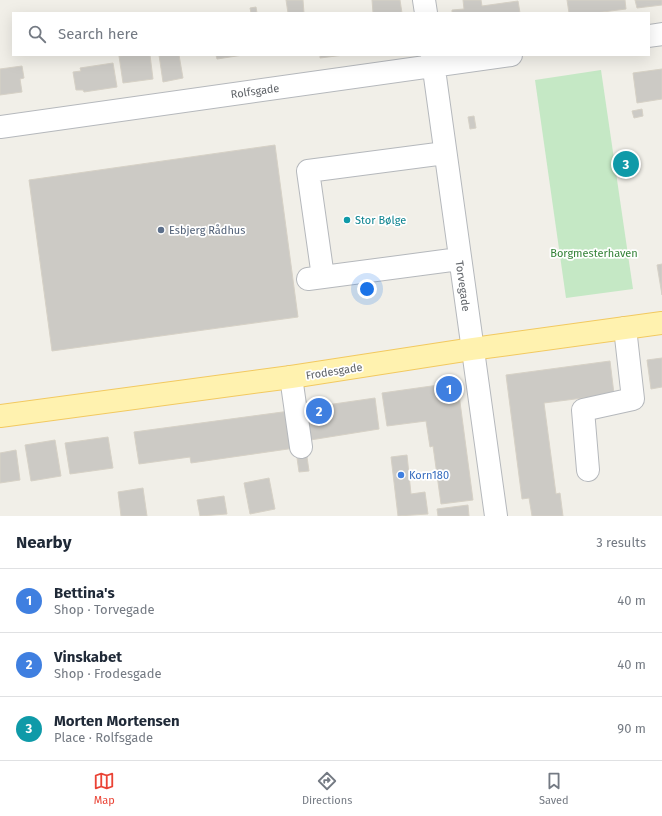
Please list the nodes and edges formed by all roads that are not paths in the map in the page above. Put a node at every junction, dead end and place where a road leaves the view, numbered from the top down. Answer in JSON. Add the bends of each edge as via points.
{"nodes":[{"id":1,"x":424,"y":0,"type":"edge"},
{"id":2,"x":426,"y":12,"type":"edge"},
{"id":3,"x":662,"y":34,"type":"edge"},
{"id":4,"x":650,"y":36,"type":"edge"},
{"id":5,"x":495,"y":56,"type":"edge"},
{"id":6,"x":432,"y":60,"type":"edge"},
{"id":7,"x":0,"y":127,"type":"edge"},
{"id":8,"x":445,"y":153,"type":"junction"},
{"id":9,"x":460,"y":259,"type":"junction"},
{"id":10,"x":662,"y":323,"type":"edge"},
{"id":11,"x":624,"y":328,"type":"junction"},
{"id":12,"x":472,"y":349,"type":"junction"},
{"id":13,"x":291,"y":377,"type":"junction"},
{"id":14,"x":2,"y":417,"type":"edge"},
{"id":15,"x":300,"y":447,"type":"dead end"},
{"id":16,"x":588,"y":470,"type":"dead end"},
{"id":17,"x":496,"y":516,"type":"edge"}],
"edges":[{"from":1,"to":2,"type":"street"},
{"from":3,"to":4,"type":"street"},
{"from":5,"to":6,"type":"street","name":"Rolfsgade"},
{"from":6,"to":7,"type":"street","name":"Rolfsgade"},
{"from":6,"to":8,"type":"street","name":"Torvegade"},
{"from":8,"to":9,"type":"street","name":"Torvegade"},
{"from":8,"to":9,"type":"street","via":[[308,171],[316,278]]},
{"from":9,"to":12,"type":"street","name":"Torvegade"},
{"from":10,"to":11,"type":"main road","name":"Frodesgade"},
{"from":11,"to":12,"type":"main road","name":"Frodesgade"},
{"from":11,"to":16,"type":"street","via":[[633,400],[583,410]]},
{"from":12,"to":13,"type":"main road","name":"Frodesgade"},
{"from":12,"to":17,"type":"street","name":"Torvegade"},
{"from":13,"to":14,"type":"main road","name":"Frodesgade"},
{"from":13,"to":15,"type":"street"}]}
